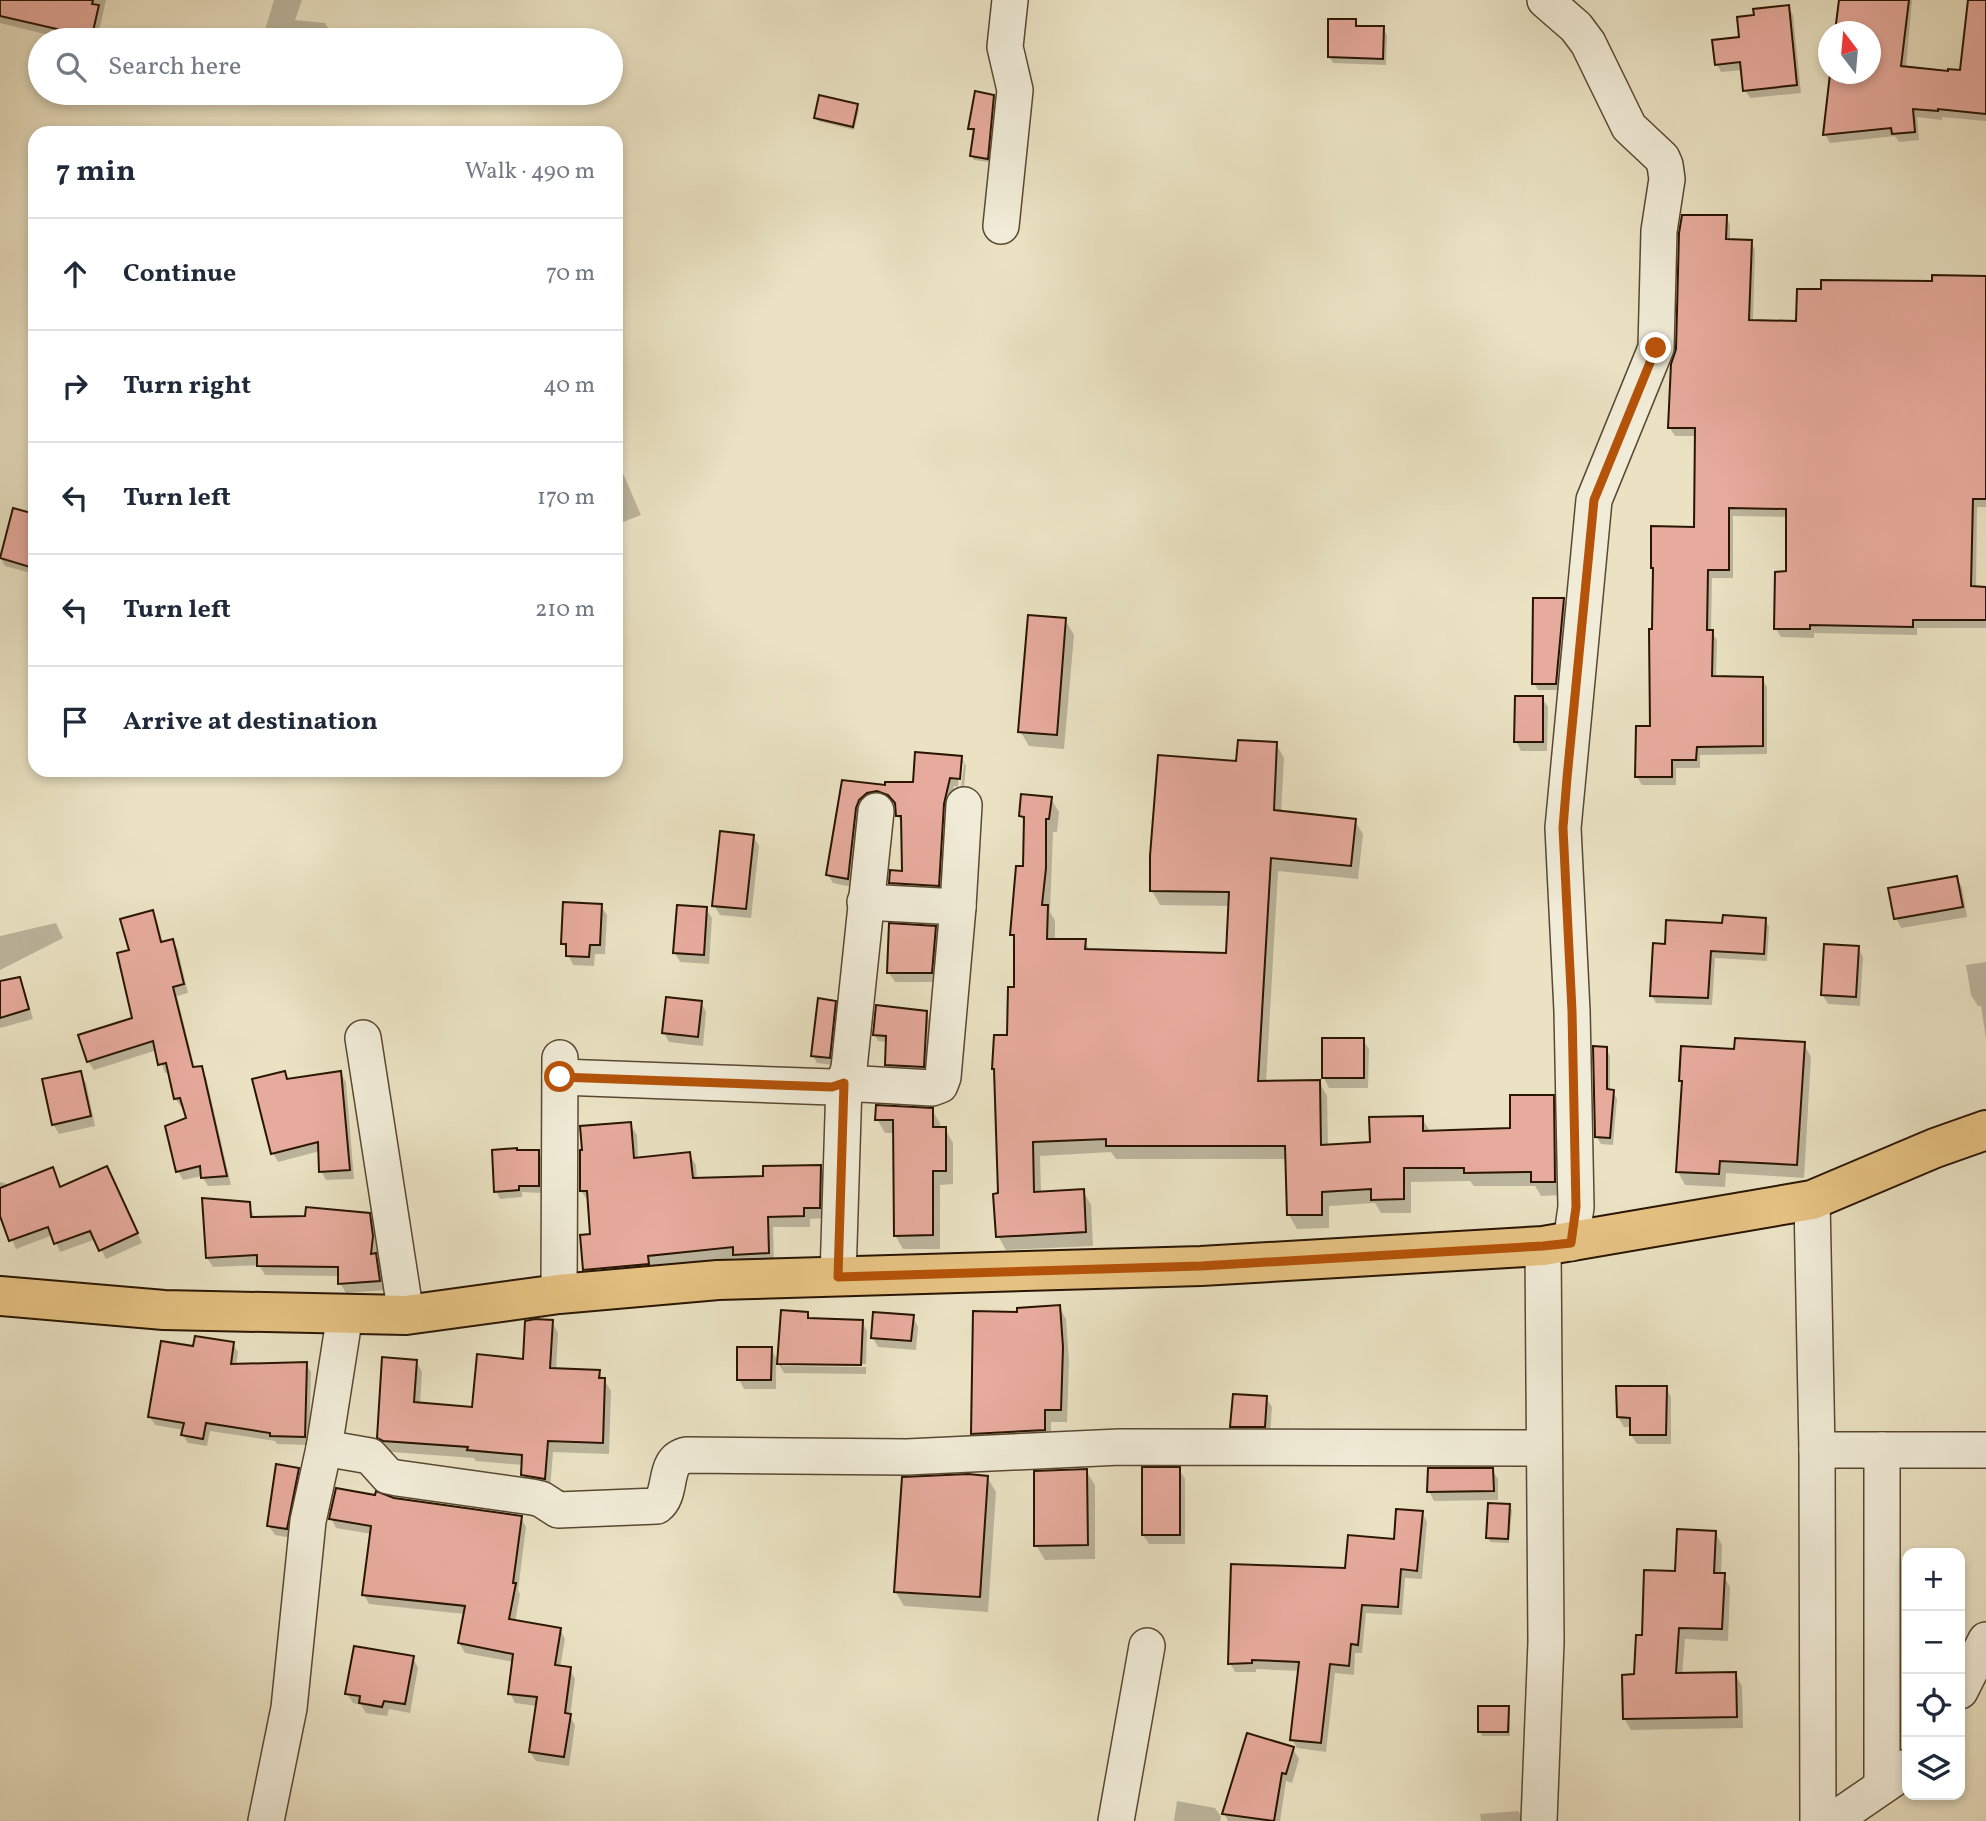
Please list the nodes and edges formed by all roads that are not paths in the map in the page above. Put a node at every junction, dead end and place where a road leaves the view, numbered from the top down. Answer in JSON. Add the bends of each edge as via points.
{"nodes":[{"id":1,"x":1010,"y":0,"type":"edge"},
{"id":2,"x":1545,"y":0,"type":"edge"},
{"id":3,"x":1002,"y":226,"type":"dead end"},
{"id":4,"x":964,"y":805,"type":"dead end"},
{"id":5,"x":876,"y":811,"type":"dead end"},
{"id":6,"x":865,"y":902,"type":"junction"},
{"id":7,"x":958,"y":907,"type":"junction"},
{"id":8,"x":363,"y":1038,"type":"dead end"},
{"id":9,"x":844,"y":1083,"type":"junction"},
{"id":10,"x":1986,"y":1130,"type":"edge"},
{"id":11,"x":1812,"y":1200,"type":"junction"},
{"id":12,"x":1557,"y":1245,"type":"junction"},
{"id":13,"x":838,"y":1277,"type":"junction"},
{"id":14,"x":559,"y":1294,"type":"junction"},
{"id":15,"x":0,"y":1296,"type":"edge"},
{"id":16,"x":345,"y":1314,"type":"junction"},
{"id":17,"x":406,"y":1315,"type":"junction"},
{"id":18,"x":324,"y":1448,"type":"junction"},
{"id":19,"x":1544,"y":1448,"type":"junction"},
{"id":20,"x":1817,"y":1450,"type":"junction"},
{"id":21,"x":1882,"y":1450,"type":"junction"},
{"id":22,"x":1986,"y":1450,"type":"edge"},
{"id":23,"x":1986,"y":1640,"type":"edge"},
{"id":24,"x":1147,"y":1646,"type":"dead end"},
{"id":25,"x":1965,"y":1681,"type":"edge"},
{"id":26,"x":1895,"y":1776,"type":"edge"},
{"id":27,"x":267,"y":1821,"type":"edge"},
{"id":28,"x":1116,"y":1821,"type":"edge"},
{"id":29,"x":1539,"y":1821,"type":"edge"},
{"id":30,"x":1818,"y":1821,"type":"edge"},
{"id":31,"x":1832,"y":1821,"type":"edge"}],
"edges":[{"from":1,"to":3,"type":"street","via":[[1005,47],[1015,90]]},
{"from":2,"to":12,"type":"street","via":[[1588,43],[1629,127],[1662,158],[1667,179],[1659,231],[1656,348],[1594,500],[1563,828],[1576,1207]]},
{"from":4,"to":7,"type":"street"},
{"from":5,"to":6,"type":"street"},
{"from":6,"to":7,"type":"street"},
{"from":6,"to":9,"type":"street"},
{"from":7,"to":9,"type":"street","via":[[940,1085]]},
{"from":8,"to":17,"type":"street"},
{"from":9,"to":13,"type":"street"},
{"from":9,"to":14,"type":"street","via":[[832,1087],[560,1068]]},
{"from":10,"to":11,"type":"main road"},
{"from":11,"to":12,"type":"main road"},
{"from":11,"to":20,"type":"street"},
{"from":12,"to":13,"type":"main road","via":[[1201,1266]]},
{"from":12,"to":19,"type":"street"},
{"from":13,"to":14,"type":"main road","via":[[718,1280]]},
{"from":14,"to":17,"type":"main road"},
{"from":15,"to":16,"type":"main road","via":[[164,1310]]},
{"from":16,"to":17,"type":"main road"},
{"from":16,"to":18,"type":"street"},
{"from":18,"to":19,"type":"street","via":[[370,1456],[388,1476],[532,1497],[558,1510],[657,1506],[664,1498],[672,1466],[687,1455],[907,1457],[1121,1447]]},
{"from":18,"to":27,"type":"street","via":[[308,1521],[289,1708]]},
{"from":19,"to":29,"type":"street","via":[[1546,1642]]},
{"from":20,"to":21,"type":"street"},
{"from":20,"to":30,"type":"street"},
{"from":21,"to":22,"type":"street"},
{"from":21,"to":26,"type":"street"},
{"from":23,"to":25,"type":"street"},
{"from":24,"to":28,"type":"street"},
{"from":26,"to":31,"type":"street"}]}
